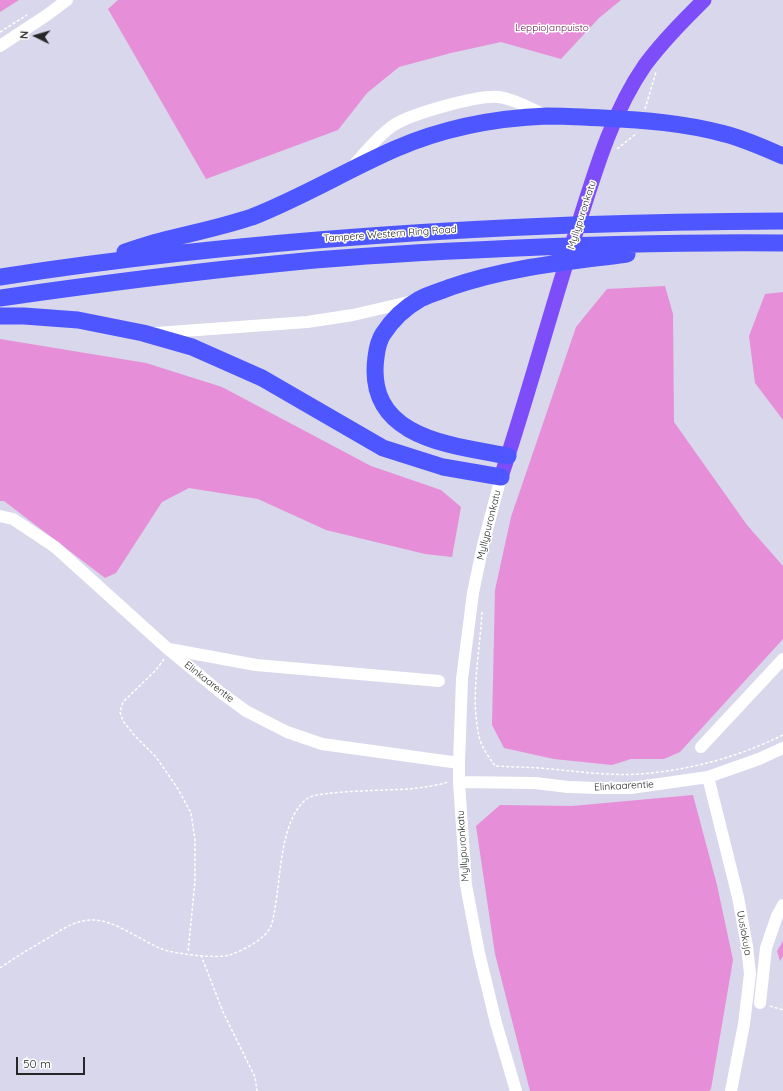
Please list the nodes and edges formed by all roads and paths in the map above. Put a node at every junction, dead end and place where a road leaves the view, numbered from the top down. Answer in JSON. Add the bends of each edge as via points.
{"nodes":[{"id":1,"x":67,"y":0,"type":"edge"},
{"id":2,"x":704,"y":0,"type":"edge"},
{"id":3,"x":26,"y":15,"type":"dead end"},
{"id":4,"x":0,"y":32,"type":"edge"},
{"id":5,"x":0,"y":46,"type":"edge"},
{"id":6,"x":656,"y":69,"type":"dead end"},
{"id":7,"x":548,"y":116,"type":"junction"},
{"id":8,"x":616,"y":119,"type":"junction"},
{"id":9,"x":642,"y":120,"type":"junction"},
{"id":10,"x":615,"y":150,"type":"dead end"},
{"id":11,"x":783,"y":156,"type":"edge"},
{"id":12,"x":348,"y":172,"type":"junction"},
{"id":13,"x":783,"y":221,"type":"edge"},
{"id":14,"x":700,"y":242,"type":"junction"},
{"id":15,"x":783,"y":243,"type":"edge"},
{"id":16,"x":84,"y":264,"type":"junction"},
{"id":17,"x":0,"y":277,"type":"edge"},
{"id":18,"x":0,"y":298,"type":"edge"},
{"id":19,"x":419,"y":300,"type":"junction"},
{"id":20,"x":0,"y":316,"type":"edge"},
{"id":21,"x":143,"y":333,"type":"junction"},
{"id":22,"x":508,"y":456,"type":"junction"},
{"id":23,"x":501,"y":477,"type":"junction"},
{"id":24,"x":0,"y":516,"type":"edge"},
{"id":25,"x":482,"y":606,"type":"dead end"},
{"id":26,"x":169,"y":650,"type":"junction"},
{"id":27,"x":783,"y":659,"type":"edge"},
{"id":28,"x":439,"y":681,"type":"dead end"},
{"id":29,"x":783,"y":734,"type":"edge"},
{"id":30,"x":701,"y":748,"type":"dead end"},
{"id":31,"x":783,"y":748,"type":"edge"},
{"id":32,"x":459,"y":763,"type":"junction"},
{"id":33,"x":708,"y":776,"type":"junction"},
{"id":34,"x":459,"y":782,"type":"junction"},
{"id":35,"x":783,"y":905,"type":"edge"},
{"id":36,"x":188,"y":953,"type":"junction"},
{"id":37,"x":201,"y":955,"type":"junction"},
{"id":38,"x":0,"y":968,"type":"edge"},
{"id":39,"x":760,"y":1003,"type":"dead end"},
{"id":40,"x":257,"y":1091,"type":"edge"},
{"id":41,"x":516,"y":1091,"type":"edge"},
{"id":42,"x":731,"y":1091,"type":"edge"}],
"edges":[{"from":1,"to":5,"type":"street"},
{"from":2,"to":8,"type":"main road","name":"Myllypuronkatu","via":[[666,37],[645,66]]},
{"from":3,"to":4,"type":"path"},
{"from":6,"to":9,"type":"path"},
{"from":7,"to":8,"type":"highway"},
{"from":7,"to":12,"type":"highway","via":[[508,119],[438,133],[396,148]]},
{"from":7,"to":12,"type":"street","via":[[499,97],[446,106],[410,117],[392,126],[378,137]]},
{"from":8,"to":9,"type":"highway"},
{"from":8,"to":22,"type":"main road","name":"Myllypuronkatu","via":[[590,187]]},
{"from":9,"to":10,"type":"path","via":[[641,129]]},
{"from":9,"to":11,"type":"highway","via":[[726,134]]},
{"from":12,"to":16,"type":"highway","via":[[252,216]]},
{"from":13,"to":16,"type":"highway","name":"Tampere Western Ring Road","via":[[551,225],[414,232],[275,243]]},
{"from":14,"to":15,"type":"highway","name":"Tampere Western Ring Road"},
{"from":14,"to":18,"type":"highway","name":"Tampere Western Ring Road","via":[[415,253],[276,264],[127,280]]},
{"from":14,"to":19,"type":"highway","via":[[503,272],[474,279]]},
{"from":16,"to":17,"type":"highway","name":"Tampere Western Ring Road"},
{"from":19,"to":21,"type":"street","via":[[307,322]]},
{"from":19,"to":22,"type":"highway","via":[[401,313],[385,331],[377,349],[375,377],[385,405],[394,419],[423,437],[444,444]]},
{"from":20,"to":21,"type":"highway","via":[[78,320]]},
{"from":21,"to":23,"type":"highway","via":[[192,347],[262,378],[383,448],[443,467]]},
{"from":22,"to":23,"type":"main road","name":"Myllypuronkatu"},
{"from":23,"to":32,"type":"street","name":"Myllypuronkatu","via":[[473,593],[462,679]]},
{"from":24,"to":26,"type":"street","name":"Elinkaarentie","via":[[13,519],[55,547]]},
{"from":25,"to":29,"type":"path","via":[[475,712],[479,737],[495,766],[608,775],[663,772],[724,759]]},
{"from":26,"to":28,"type":"street","via":[[256,665]]},
{"from":26,"to":32,"type":"street","name":"Elinkaarentie","via":[[246,711],[287,732],[322,744]]},
{"from":26,"to":36,"type":"path","via":[[156,670],[123,702],[120,712],[123,721],[135,736],[156,757],[191,813],[195,840],[195,881]]},
{"from":27,"to":30,"type":"street"},
{"from":31,"to":33,"type":"street","name":"Elinkaarentie"},
{"from":32,"to":34,"type":"street","name":"Myllypuronkatu"},
{"from":33,"to":34,"type":"street","name":"Elinkaarentie","via":[[631,788]]},
{"from":33,"to":42,"type":"street","name":"Uusiokuja","via":[[748,946],[750,974],[744,1024]]},
{"from":34,"to":37,"type":"path","via":[[309,797],[298,809],[289,826],[271,927],[257,943],[229,955]]},
{"from":34,"to":41,"type":"street","name":"Myllypuronkatu","via":[[467,892],[496,1024]]},
{"from":35,"to":39,"type":"street","via":[[766,948]]},
{"from":36,"to":37,"type":"path"},
{"from":36,"to":38,"type":"path","via":[[162,949],[111,924],[93,920],[74,923]]},
{"from":37,"to":40,"type":"path","via":[[223,1012],[255,1077]]}]}
